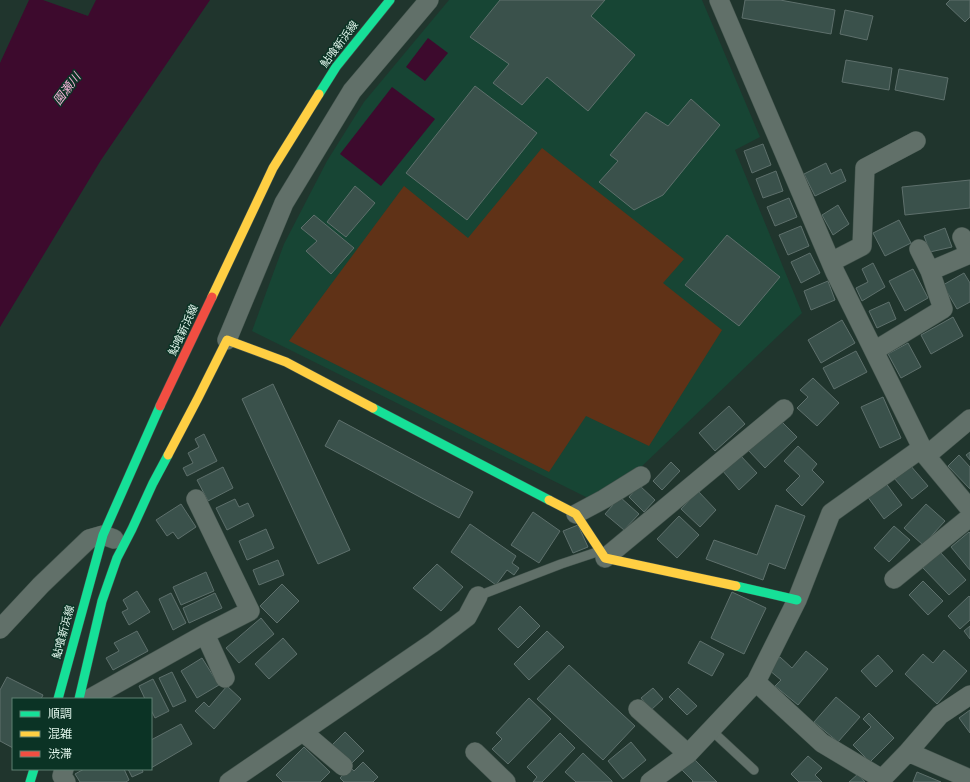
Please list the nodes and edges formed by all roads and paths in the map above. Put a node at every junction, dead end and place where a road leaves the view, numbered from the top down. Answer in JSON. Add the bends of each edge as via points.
{"nodes":[{"id":1,"x":390,"y":0,"type":"edge"},
{"id":2,"x":429,"y":0,"type":"edge"},
{"id":3,"x":719,"y":0,"type":"edge"},
{"id":4,"x":916,"y":141,"type":"dead end"},
{"id":5,"x":962,"y":236,"type":"dead end"},
{"id":6,"x":919,"y":249,"type":"dead end"},
{"id":7,"x":970,"y":255,"type":"edge"},
{"id":8,"x":831,"y":262,"type":"junction"},
{"id":9,"x":930,"y":270,"type":"junction"},
{"id":10,"x":227,"y":340,"type":"junction"},
{"id":11,"x":874,"y":351,"type":"junction"},
{"id":12,"x":784,"y":410,"type":"dead end"},
{"id":13,"x":970,"y":419,"type":"edge"},
{"id":14,"x":924,"y":452,"type":"junction"},
{"id":15,"x":641,"y":476,"type":"dead end"},
{"id":16,"x":196,"y":498,"type":"dead end"},
{"id":17,"x":117,"y":502,"type":"junction"},
{"id":18,"x":969,"y":509,"type":"edge"},
{"id":19,"x":140,"y":512,"type":"junction"},
{"id":20,"x":576,"y":514,"type":"junction"},
{"id":21,"x":103,"y":535,"type":"junction"},
{"id":22,"x":125,"y":543,"type":"junction"},
{"id":23,"x":603,"y":554,"type":"junction"},
{"id":24,"x":894,"y":579,"type":"dead end"},
{"id":25,"x":478,"y":596,"type":"joint"},
{"id":26,"x":796,"y":600,"type":"junction"},
{"id":27,"x":0,"y":628,"type":"edge"},
{"id":28,"x":205,"y":634,"type":"junction"},
{"id":29,"x":225,"y":678,"type":"dead end"},
{"id":30,"x":756,"y":682,"type":"junction"},
{"id":31,"x":970,"y":695,"type":"edge"},
{"id":32,"x":58,"y":698,"type":"edge"},
{"id":33,"x":79,"y":698,"type":"edge"},
{"id":34,"x":90,"y":698,"type":"edge"},
{"id":35,"x":638,"y":710,"type":"dead end"},
{"id":36,"x":711,"y":730,"type":"junction"},
{"id":37,"x":303,"y":732,"type":"junction"},
{"id":38,"x":475,"y":752,"type":"dead end"},
{"id":39,"x":908,"y":752,"type":"junction"},
{"id":40,"x":688,"y":754,"type":"junction"},
{"id":41,"x":343,"y":766,"type":"dead end"},
{"id":42,"x":34,"y":770,"type":"edge"},
{"id":43,"x":64,"y":770,"type":"edge"},
{"id":44,"x":754,"y":770,"type":"dead end"},
{"id":45,"x":970,"y":779,"type":"edge"},
{"id":46,"x":883,"y":781,"type":"edge"},
{"id":47,"x":30,"y":782,"type":"edge"},
{"id":48,"x":66,"y":782,"type":"edge"},
{"id":49,"x":229,"y":782,"type":"edge"},
{"id":50,"x":506,"y":782,"type":"edge"},
{"id":51,"x":650,"y":782,"type":"edge"}],
"edges":[{"from":1,"to":17,"type":"street","name":"鮎喰新浜線","via":[[336,66],[273,168]]},
{"from":2,"to":10,"type":"street","via":[[352,91],[284,203]]},
{"from":3,"to":8,"type":"street"},
{"from":4,"to":8,"type":"street","via":[[865,168],[862,246]]},
{"from":5,"to":7,"type":"street"},
{"from":6,"to":9,"type":"street"},
{"from":7,"to":9,"type":"street"},
{"from":8,"to":11,"type":"street"},
{"from":9,"to":11,"type":"street","via":[[943,310]]},
{"from":10,"to":19,"type":"street"},
{"from":10,"to":20,"type":"street","via":[[286,362]]},
{"from":11,"to":14,"type":"street"},
{"from":12,"to":23,"type":"street"},
{"from":13,"to":14,"type":"street"},
{"from":14,"to":18,"type":"street"},
{"from":14,"to":26,"type":"street","via":[[831,513]]},
{"from":15,"to":20,"type":"street"},
{"from":16,"to":28,"type":"street","via":[[250,611]]},
{"from":17,"to":19,"type":"street"},
{"from":17,"to":21,"type":"street","name":"鮎喰新浜線"},
{"from":18,"to":24,"type":"street"},
{"from":19,"to":22,"type":"street"},
{"from":20,"to":23,"type":"street"},
{"from":21,"to":22,"type":"street"},
{"from":21,"to":27,"type":"street","via":[[89,539]]},
{"from":21,"to":32,"type":"street","name":"鮎喰新浜線"},
{"from":22,"to":33,"type":"street","via":[[102,601]]},
{"from":23,"to":25,"type":"lane","via":[[561,564]]},
{"from":23,"to":26,"type":"street","via":[[617,560]]},
{"from":25,"to":37,"type":"street","via":[[467,617],[440,638]]},
{"from":26,"to":30,"type":"street"},
{"from":28,"to":29,"type":"street"},
{"from":28,"to":34,"type":"street"},
{"from":30,"to":36,"type":"street"},
{"from":30,"to":46,"type":"street","via":[[822,743]]},
{"from":31,"to":39,"type":"street","via":[[940,715]]},
{"from":35,"to":40,"type":"street"},
{"from":36,"to":40,"type":"street"},
{"from":36,"to":44,"type":"lane"},
{"from":37,"to":41,"type":"street"},
{"from":37,"to":49,"type":"street"},
{"from":38,"to":50,"type":"street"},
{"from":39,"to":45,"type":"street"},
{"from":39,"to":46,"type":"street"},
{"from":40,"to":51,"type":"street"},
{"from":42,"to":47,"type":"street"},
{"from":43,"to":48,"type":"street","via":[[62,776]]}]}
